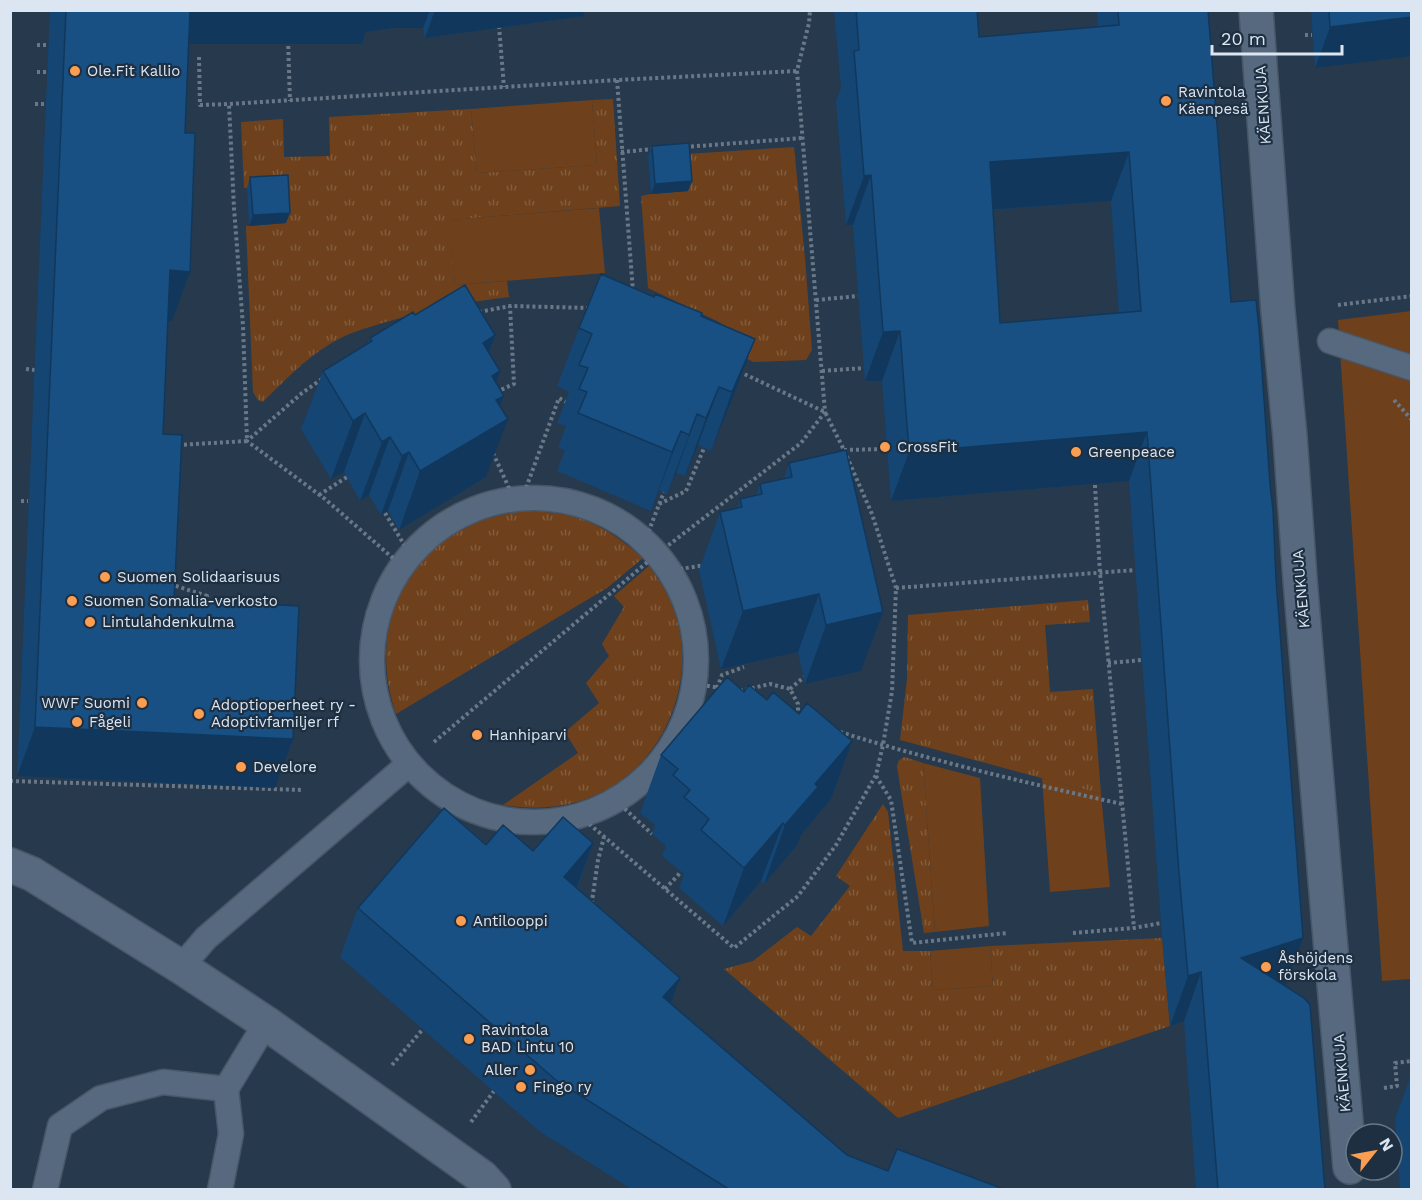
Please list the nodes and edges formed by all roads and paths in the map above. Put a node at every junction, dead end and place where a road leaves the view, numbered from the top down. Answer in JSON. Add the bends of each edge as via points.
{"nodes":[{"id":1,"x":810,"y":10,"type":"edge"},
{"id":2,"x":1256,"y":10,"type":"edge"},
{"id":3,"x":498,"y":24,"type":"dead end"},
{"id":4,"x":1305,"y":35,"type":"dead end"},
{"id":5,"x":1312,"y":35,"type":"dead end"},
{"id":6,"x":287,"y":38,"type":"dead end"},
{"id":7,"x":37,"y":45,"type":"dead end"},
{"id":8,"x":49,"y":45,"type":"dead end"},
{"id":9,"x":199,"y":57,"type":"dead end"},
{"id":10,"x":797,"y":71,"type":"junction"},
{"id":11,"x":36,"y":72,"type":"dead end"},
{"id":12,"x":47,"y":72,"type":"dead end"},
{"id":13,"x":617,"y":80,"type":"junction"},
{"id":14,"x":504,"y":87,"type":"junction"},
{"id":15,"x":290,"y":101,"type":"junction"},
{"id":16,"x":35,"y":104,"type":"dead end"},
{"id":17,"x":46,"y":104,"type":"dead end"},
{"id":18,"x":229,"y":104,"type":"junction"},
{"id":19,"x":802,"y":138,"type":"junction"},
{"id":20,"x":678,"y":147,"type":"edge"},
{"id":21,"x":655,"y":149,"type":"edge"},
{"id":22,"x":621,"y":152,"type":"junction"},
{"id":23,"x":633,"y":296,"type":"edge"},
{"id":24,"x":858,"y":296,"type":"dead end"},
{"id":25,"x":1412,"y":297,"type":"edge"},
{"id":26,"x":816,"y":300,"type":"junction"},
{"id":27,"x":1338,"y":305,"type":"dead end"},
{"id":28,"x":510,"y":306,"type":"junction"},
{"id":29,"x":596,"y":310,"type":"edge"},
{"id":30,"x":476,"y":313,"type":"edge"},
{"id":31,"x":1330,"y":340,"type":"dead end"},
{"id":32,"x":733,"y":368,"type":"edge"},
{"id":33,"x":864,"y":368,"type":"dead end"},
{"id":34,"x":1412,"y":368,"type":"edge"},
{"id":35,"x":26,"y":369,"type":"dead end"},
{"id":36,"x":35,"y":370,"type":"dead end"},
{"id":37,"x":822,"y":371,"type":"junction"},
{"id":38,"x":329,"y":374,"type":"edge"},
{"id":39,"x":488,"y":396,"type":"edge"},
{"id":40,"x":566,"y":402,"type":"dead end"},
{"id":41,"x":825,"y":412,"type":"junction"},
{"id":42,"x":247,"y":441,"type":"junction"},
{"id":43,"x":489,"y":445,"type":"edge"},
{"id":44,"x":169,"y":446,"type":"edge"},
{"id":45,"x":704,"y":448,"type":"edge"},
{"id":46,"x":887,"y":449,"type":"dead end"},
{"id":47,"x":844,"y":450,"type":"junction"},
{"id":48,"x":695,"y":453,"type":"edge"},
{"id":49,"x":701,"y":455,"type":"junction"},
{"id":50,"x":347,"y":477,"type":"dead end"},
{"id":51,"x":1095,"y":485,"type":"edge"},
{"id":52,"x":664,"y":492,"type":"edge"},
{"id":53,"x":319,"y":495,"type":"junction"},
{"id":54,"x":518,"y":499,"type":"junction"},
{"id":55,"x":21,"y":501,"type":"dead end"},
{"id":56,"x":28,"y":501,"type":"dead end"},
{"id":57,"x":659,"y":504,"type":"junction"},
{"id":58,"x":384,"y":513,"type":"dead end"},
{"id":59,"x":656,"y":556,"type":"junction"},
{"id":60,"x":406,"y":561,"type":"junction"},
{"id":61,"x":713,"y":563,"type":"dead end"},
{"id":62,"x":1135,"y":570,"type":"dead end"},
{"id":63,"x":1100,"y":573,"type":"junction"},
{"id":64,"x":896,"y":588,"type":"junction"},
{"id":65,"x":164,"y":589,"type":"edge"},
{"id":66,"x":195,"y":614,"type":"edge"},
{"id":67,"x":1142,"y":660,"type":"dead end"},
{"id":68,"x":1108,"y":663,"type":"junction"},
{"id":69,"x":744,"y":667,"type":"edge"},
{"id":70,"x":804,"y":677,"type":"dead end"},
{"id":71,"x":706,"y":686,"type":"junction"},
{"id":72,"x":727,"y":689,"type":"edge"},
{"id":73,"x":790,"y":689,"type":"junction"},
{"id":74,"x":738,"y":691,"type":"edge"},
{"id":75,"x":798,"y":721,"type":"edge"},
{"id":76,"x":830,"y":729,"type":"edge"},
{"id":77,"x":883,"y":745,"type":"junction"},
{"id":78,"x":409,"y":764,"type":"junction"},
{"id":79,"x":876,"y":775,"type":"junction"},
{"id":80,"x":10,"y":781,"type":"edge"},
{"id":81,"x":303,"y":790,"type":"dead end"},
{"id":82,"x":621,"y":797,"type":"junction"},
{"id":83,"x":1122,"y":804,"type":"junction"},
{"id":84,"x":580,"y":816,"type":"junction"},
{"id":85,"x":652,"y":834,"type":"dead end"},
{"id":86,"x":604,"y":837,"type":"junction"},
{"id":87,"x":10,"y":865,"type":"edge"},
{"id":88,"x":681,"y":872,"type":"dead end"},
{"id":89,"x":665,"y":889,"type":"junction"},
{"id":90,"x":586,"y":907,"type":"edge"},
{"id":91,"x":1161,"y":923,"type":"dead end"},
{"id":92,"x":1134,"y":928,"type":"junction"},
{"id":93,"x":1007,"y":933,"type":"dead end"},
{"id":94,"x":1073,"y":933,"type":"dead end"},
{"id":95,"x":181,"y":967,"type":"junction"},
{"id":96,"x":266,"y":1023,"type":"junction"},
{"id":97,"x":423,"y":1029,"type":"dead end"},
{"id":98,"x":1412,"y":1061,"type":"edge"},
{"id":99,"x":390,"y":1068,"type":"dead end"},
{"id":100,"x":1384,"y":1088,"type":"dead end"},
{"id":101,"x":226,"y":1089,"type":"junction"},
{"id":102,"x":494,"y":1091,"type":"dead end"},
{"id":103,"x":1346,"y":1122,"type":"edge"},
{"id":104,"x":470,"y":1124,"type":"dead end"},
{"id":105,"x":488,"y":1183,"type":"edge"},
{"id":106,"x":45,"y":1190,"type":"edge"},
{"id":107,"x":220,"y":1190,"type":"edge"}],
"edges":[{"from":1,"to":10,"type":"path"},
{"from":2,"to":103,"type":"street","name":"KÄENKUJA"},
{"from":3,"to":14,"type":"path"},
{"from":4,"to":5,"type":"path"},
{"from":6,"to":15,"type":"path"},
{"from":7,"to":8,"type":"path"},
{"from":9,"to":18,"type":"path","via":[[200,105]]},
{"from":10,"to":13,"type":"path"},
{"from":10,"to":19,"type":"path"},
{"from":11,"to":12,"type":"path"},
{"from":13,"to":14,"type":"path"},
{"from":13,"to":22,"type":"path"},
{"from":14,"to":15,"type":"path"},
{"from":15,"to":18,"type":"path"},
{"from":16,"to":17,"type":"path"},
{"from":18,"to":42,"type":"path"},
{"from":19,"to":20,"type":"path"},
{"from":19,"to":26,"type":"path"},
{"from":21,"to":22,"type":"path"},
{"from":22,"to":23,"type":"path"},
{"from":24,"to":26,"type":"path"},
{"from":25,"to":27,"type":"path"},
{"from":26,"to":37,"type":"path"},
{"from":28,"to":29,"type":"path"},
{"from":28,"to":30,"type":"path"},
{"from":28,"to":39,"type":"path","via":[[514,384]]},
{"from":31,"to":34,"type":"lane"},
{"from":32,"to":41,"type":"path"},
{"from":33,"to":37,"type":"path"},
{"from":35,"to":36,"type":"path"},
{"from":37,"to":41,"type":"path"},
{"from":38,"to":42,"type":"path"},
{"from":40,"to":54,"type":"path","via":[[558,398]]},
{"from":41,"to":47,"type":"path"},
{"from":41,"to":59,"type":"path","via":[[801,443]]},
{"from":42,"to":44,"type":"path"},
{"from":42,"to":53,"type":"path"},
{"from":43,"to":54,"type":"path"},
{"from":45,"to":49,"type":"path"},
{"from":46,"to":47,"type":"path"},
{"from":47,"to":64,"type":"path","via":[[872,514]]},
{"from":48,"to":49,"type":"path"},
{"from":49,"to":57,"type":"path","via":[[686,491]]},
{"from":50,"to":53,"type":"path"},
{"from":51,"to":63,"type":"path"},
{"from":52,"to":57,"type":"path"},
{"from":53,"to":60,"type":"path"},
{"from":54,"to":59,"type":"lane","via":[[555,500],[591,508],[627,527]]},
{"from":54,"to":60,"type":"lane","via":[[479,507],[449,522]]},
{"from":55,"to":56,"type":"path"},
{"from":57,"to":59,"type":"path"},
{"from":58,"to":60,"type":"path"},
{"from":59,"to":61,"type":"path"},
{"from":59,"to":71,"type":"lane","via":[[678,586],[690,613]]},
{"from":59,"to":78,"type":"path"},
{"from":60,"to":78,"type":"lane","via":[[383,599],[373,637],[372,670],[379,709]]},
{"from":62,"to":63,"type":"path"},
{"from":63,"to":64,"type":"path"},
{"from":63,"to":68,"type":"path"},
{"from":64,"to":77,"type":"path","via":[[892,691]]},
{"from":65,"to":66,"type":"path","via":[[171,583],[207,596]]},
{"from":67,"to":68,"type":"path"},
{"from":68,"to":83,"type":"path"},
{"from":69,"to":71,"type":"path"},
{"from":70,"to":73,"type":"path"},
{"from":71,"to":72,"type":"path"},
{"from":71,"to":82,"type":"lane","via":[[672,747],[653,771]]},
{"from":73,"to":74,"type":"path","via":[[770,684]]},
{"from":73,"to":75,"type":"path","via":[[798,704]]},
{"from":76,"to":77,"type":"path"},
{"from":77,"to":79,"type":"path"},
{"from":77,"to":83,"type":"path"},
{"from":78,"to":84,"type":"lane","via":[[456,803],[496,818],[536,823]]},
{"from":78,"to":95,"type":"lane","via":[[206,938]]},
{"from":79,"to":89,"type":"path","via":[[836,845],[798,896],[734,948]]},
{"from":79,"to":93,"type":"path","via":[[891,800],[912,943]]},
{"from":80,"to":81,"type":"path"},
{"from":82,"to":84,"type":"lane"},
{"from":82,"to":85,"type":"path","via":[[626,810]]},
{"from":83,"to":92,"type":"path"},
{"from":84,"to":86,"type":"path"},
{"from":86,"to":89,"type":"path"},
{"from":86,"to":90,"type":"path","via":[[592,901]]},
{"from":87,"to":95,"type":"street","via":[[32,874]]},
{"from":88,"to":89,"type":"path"},
{"from":91,"to":92,"type":"path"},
{"from":92,"to":94,"type":"path"},
{"from":95,"to":96,"type":"street"},
{"from":96,"to":101,"type":"lane"},
{"from":96,"to":105,"type":"street"},
{"from":97,"to":99,"type":"path"},
{"from":98,"to":100,"type":"path","via":[[1395,1063],[1397,1086]]},
{"from":101,"to":106,"type":"lane","via":[[164,1082],[100,1098],[60,1126]]},
{"from":101,"to":107,"type":"lane","via":[[231,1134]]},
{"from":102,"to":104,"type":"path"}]}
